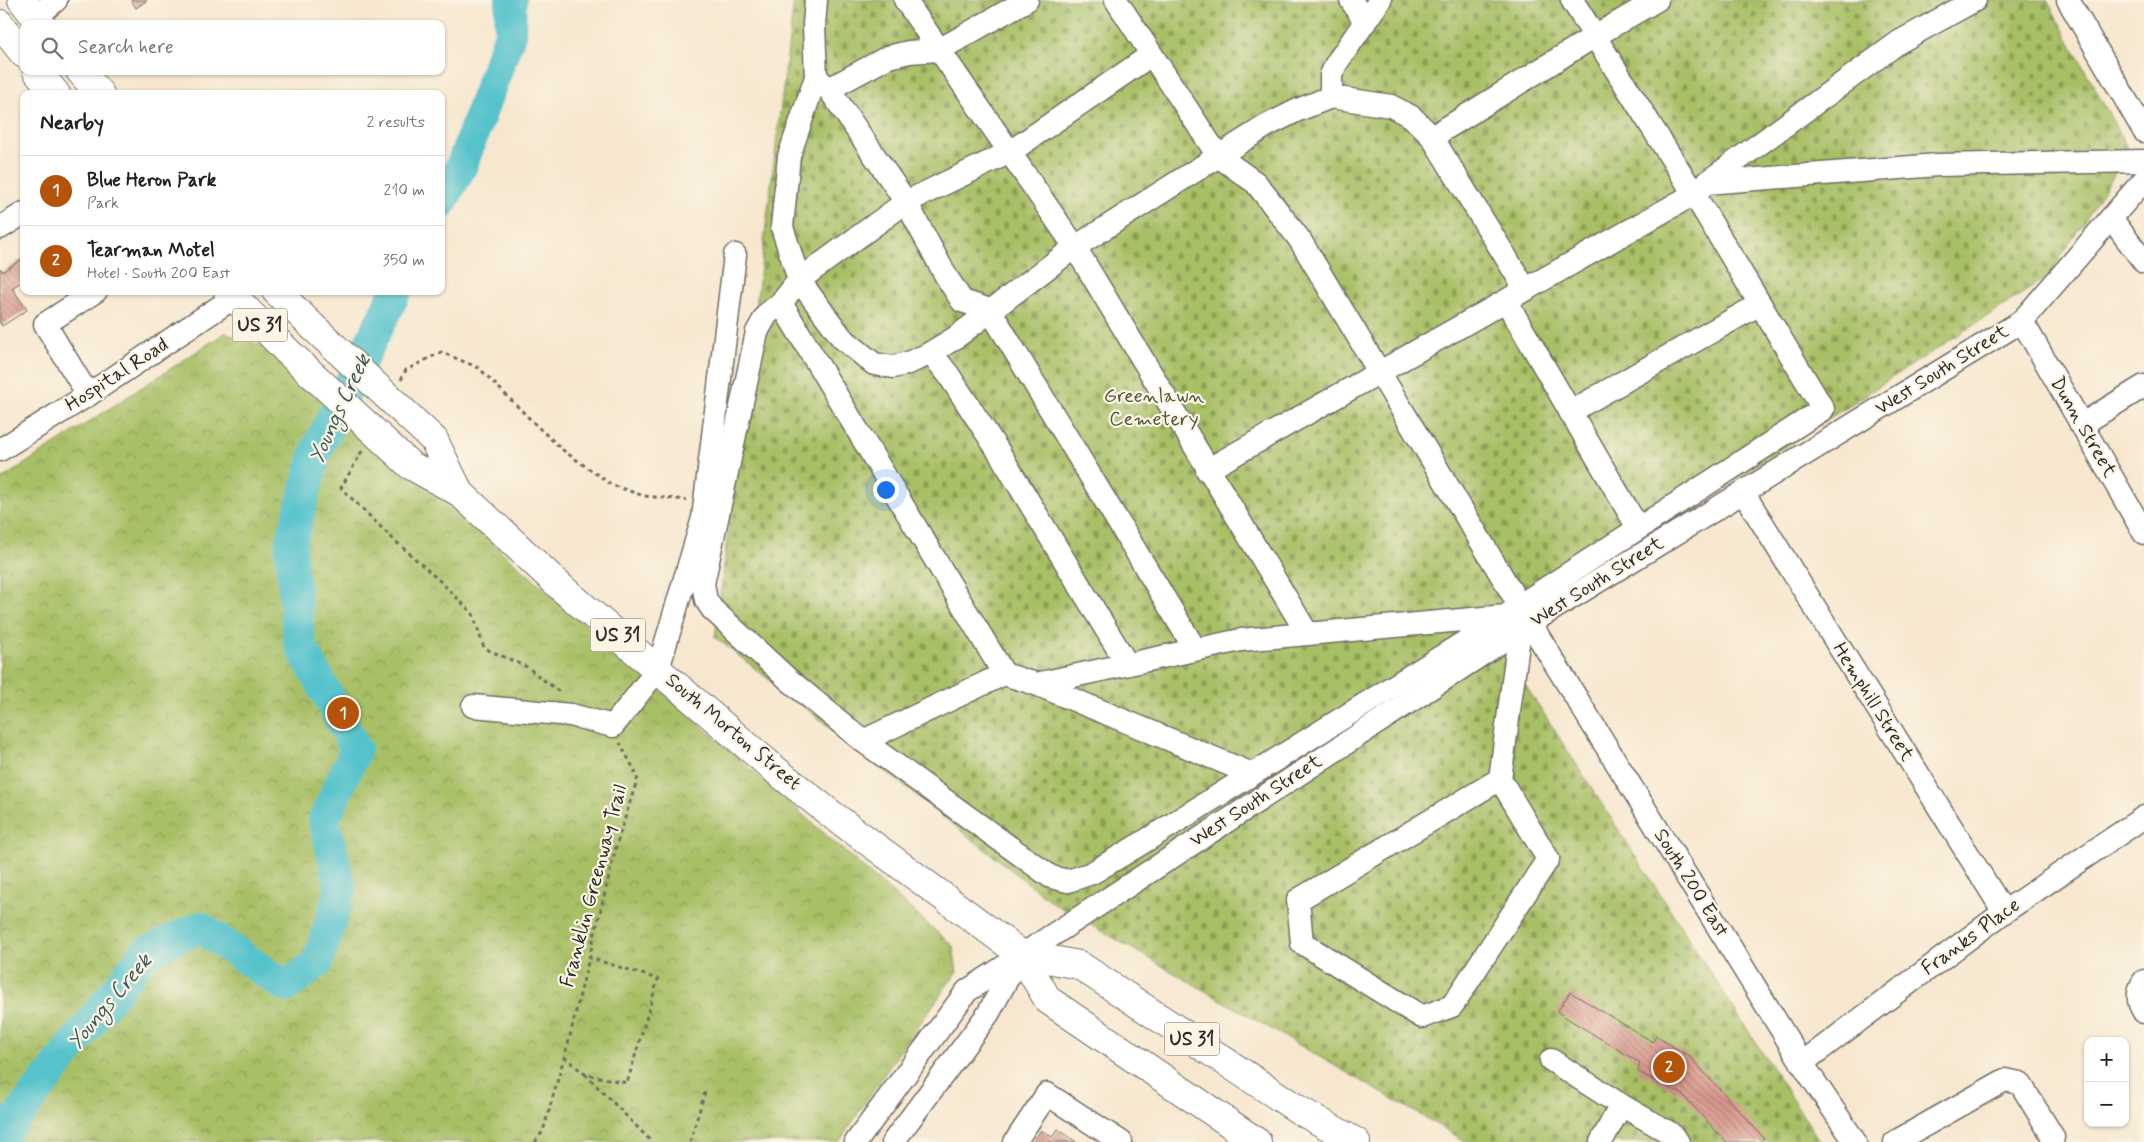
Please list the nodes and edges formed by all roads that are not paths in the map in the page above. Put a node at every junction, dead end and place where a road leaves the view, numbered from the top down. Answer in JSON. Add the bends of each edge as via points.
{"nodes":[{"id":1,"x":816,"y":0,"type":"edge"},
{"id":2,"x":905,"y":0,"type":"edge"},
{"id":3,"x":1026,"y":0,"type":"edge"},
{"id":4,"x":1116,"y":0,"type":"edge"},
{"id":5,"x":1351,"y":0,"type":"edge"},
{"id":6,"x":1380,"y":0,"type":"edge"},
{"id":7,"x":1572,"y":0,"type":"edge"},
{"id":8,"x":1657,"y":0,"type":"edge"},
{"id":9,"x":1975,"y":0,"type":"edge"},
{"id":10,"x":2068,"y":0,"type":"edge"},
{"id":11,"x":1365,"y":22,"type":"junction"},
{"id":12,"x":1,"y":28,"type":"edge"},
{"id":13,"x":1595,"y":36,"type":"junction"},
{"id":14,"x":20,"y":49,"type":"edge"},
{"id":15,"x":939,"y":50,"type":"junction"},
{"id":16,"x":1151,"y":54,"type":"junction"},
{"id":17,"x":41,"y":75,"type":"edge"},
{"id":18,"x":83,"y":75,"type":"edge"},
{"id":19,"x":822,"y":83,"type":"junction"},
{"id":20,"x":53,"y":90,"type":"edge"},
{"id":21,"x":97,"y":90,"type":"edge"},
{"id":22,"x":1331,"y":97,"type":"junction"},
{"id":23,"x":2144,"y":131,"type":"edge"},
{"id":24,"x":1432,"y":137,"type":"junction"},
{"id":25,"x":1010,"y":152,"type":"junction"},
{"id":26,"x":1218,"y":156,"type":"junction"},
{"id":27,"x":2144,"y":161,"type":"edge"},
{"id":28,"x":2144,"y":180,"type":"edge"},
{"id":29,"x":1700,"y":188,"type":"junction"},
{"id":30,"x":906,"y":202,"type":"junction"},
{"id":31,"x":20,"y":216,"type":"edge"},
{"id":32,"x":2111,"y":218,"type":"junction"},
{"id":33,"x":0,"y":228,"type":"edge"},
{"id":34,"x":1075,"y":247,"type":"junction"},
{"id":35,"x":735,"y":255,"type":"dead end"},
{"id":36,"x":2144,"y":262,"type":"edge"},
{"id":37,"x":799,"y":280,"type":"junction"},
{"id":38,"x":1526,"y":290,"type":"junction"},
{"id":39,"x":90,"y":295,"type":"edge"},
{"id":40,"x":232,"y":295,"type":"edge"},
{"id":41,"x":237,"y":295,"type":"edge"},
{"id":42,"x":280,"y":295,"type":"edge"},
{"id":43,"x":1506,"y":302,"type":"junction"},
{"id":44,"x":781,"y":303,"type":"junction"},
{"id":45,"x":1760,"y":304,"type":"junction"},
{"id":46,"x":990,"y":310,"type":"junction"},
{"id":47,"x":2022,"y":320,"type":"junction"},
{"id":48,"x":931,"y":353,"type":"junction"},
{"id":49,"x":1380,"y":373,"type":"junction"},
{"id":50,"x":2144,"y":386,"type":"edge"},
{"id":51,"x":88,"y":395,"type":"junction"},
{"id":52,"x":1570,"y":412,"type":"junction"},
{"id":53,"x":2081,"y":425,"type":"junction"},
{"id":54,"x":0,"y":450,"type":"edge"},
{"id":55,"x":1207,"y":470,"type":"junction"},
{"id":56,"x":459,"y":492,"type":"junction"},
{"id":57,"x":1742,"y":492,"type":"junction"},
{"id":58,"x":1638,"y":528,"type":"junction"},
{"id":59,"x":2144,"y":533,"type":"edge"},
{"id":60,"x":1519,"y":618,"type":"junction"},
{"id":61,"x":1307,"y":634,"type":"junction"},
{"id":62,"x":1195,"y":649,"type":"junction"},
{"id":63,"x":1127,"y":664,"type":"junction"},
{"id":64,"x":658,"y":669,"type":"junction"},
{"id":65,"x":1004,"y":674,"type":"junction"},
{"id":66,"x":1036,"y":684,"type":"junction"},
{"id":67,"x":473,"y":706,"type":"dead end"},
{"id":68,"x":863,"y":741,"type":"junction"},
{"id":69,"x":1252,"y":774,"type":"junction"},
{"id":70,"x":1500,"y":779,"type":"junction"},
{"id":71,"x":2144,"y":817,"type":"edge"},
{"id":72,"x":2004,"y":912,"type":"junction"},
{"id":73,"x":1021,"y":954,"type":"junction"},
{"id":74,"x":2144,"y":980,"type":"edge"},
{"id":75,"x":2144,"y":1012,"type":"edge"},
{"id":76,"x":1551,"y":1060,"type":"dead end"},
{"id":77,"x":1802,"y":1063,"type":"junction"},
{"id":78,"x":907,"y":1074,"type":"junction"},
{"id":79,"x":931,"y":1091,"type":"junction"},
{"id":80,"x":1621,"y":1105,"type":"junction"},
{"id":81,"x":1923,"y":1135,"type":"edge"},
{"id":82,"x":856,"y":1142,"type":"edge"},
{"id":83,"x":893,"y":1142,"type":"edge"},
{"id":84,"x":1015,"y":1142,"type":"edge"},
{"id":85,"x":1121,"y":1142,"type":"edge"},
{"id":86,"x":1257,"y":1142,"type":"edge"},
{"id":87,"x":1356,"y":1142,"type":"edge"},
{"id":88,"x":1601,"y":1142,"type":"edge"},
{"id":89,"x":1678,"y":1142,"type":"edge"},
{"id":90,"x":1855,"y":1142,"type":"edge"},
{"id":91,"x":1895,"y":1142,"type":"edge"},
{"id":92,"x":2052,"y":1142,"type":"edge"}],
"edges":[{"from":1,"to":19,"type":"street","via":[[814,25]]},
{"from":2,"to":15,"type":"street"},
{"from":3,"to":15,"type":"street"},
{"from":4,"to":16,"type":"street"},
{"from":5,"to":11,"type":"street"},
{"from":6,"to":11,"type":"street"},
{"from":7,"to":13,"type":"street"},
{"from":8,"to":13,"type":"street"},
{"from":9,"to":29,"type":"street","via":[[1899,42]]},
{"from":10,"to":23,"type":"street"},
{"from":11,"to":22,"type":"street","via":[[1330,75]]},
{"from":12,"to":14,"type":"main road"},
{"from":13,"to":24,"type":"street"},
{"from":13,"to":29,"type":"street"},
{"from":15,"to":19,"type":"street","via":[[888,57]]},
{"from":15,"to":25,"type":"street"},
{"from":16,"to":25,"type":"street"},
{"from":16,"to":26,"type":"street"},
{"from":17,"to":20,"type":"main road"},
{"from":18,"to":21,"type":"main road"},
{"from":19,"to":30,"type":"street"},
{"from":19,"to":37,"type":"street","via":[[789,156],[782,227]]},
{"from":22,"to":24,"type":"street","via":[[1391,106],[1412,117]]},
{"from":22,"to":26,"type":"street","via":[[1266,126]]},
{"from":24,"to":38,"type":"street"},
{"from":25,"to":30,"type":"street"},
{"from":25,"to":34,"type":"street"},
{"from":26,"to":34,"type":"street"},
{"from":26,"to":49,"type":"street","name":"South 200 East","via":[[1256,183],[1273,203],[1300,240]]},
{"from":27,"to":29,"type":"street","via":[[1938,165]]},
{"from":28,"to":32,"type":"street","name":"West South Street"},
{"from":29,"to":38,"type":"street"},
{"from":29,"to":45,"type":"street"},
{"from":30,"to":37,"type":"street"},
{"from":30,"to":46,"type":"street","via":[[962,301]]},
{"from":31,"to":33,"type":"street"},
{"from":32,"to":36,"type":"street"},
{"from":32,"to":47,"type":"street","name":"West South Street"},
{"from":34,"to":46,"type":"street"},
{"from":34,"to":55,"type":"street"},
{"from":35,"to":64,"type":"street","via":[[702,518]]},
{"from":37,"to":44,"type":"street"},
{"from":37,"to":48,"type":"street","via":[[842,338],[874,364],[893,367]]},
{"from":38,"to":43,"type":"street"},
{"from":39,"to":51,"type":"street","via":[[45,324]]},
{"from":40,"to":51,"type":"street","name":"Hospital Road"},
{"from":41,"to":56,"type":"main road","name":"South Morton Street","number":"US 31","bridge":true,"via":[[287,351],[410,465]]},
{"from":42,"to":56,"type":"main road","name":"South Morton Street","number":"US 31","bridge":true,"via":[[434,440]]},
{"from":43,"to":49,"type":"street"},
{"from":43,"to":52,"type":"street"},
{"from":44,"to":65,"type":"street"},
{"from":44,"to":68,"type":"street","via":[[767,314],[757,332],[703,584],[704,592],[712,609],[788,679]]},
{"from":45,"to":52,"type":"street"},
{"from":45,"to":58,"type":"street","via":[[1823,409]]},
{"from":46,"to":48,"type":"street"},
{"from":46,"to":62,"type":"street"},
{"from":47,"to":53,"type":"street","name":"Dunn Street"},
{"from":47,"to":57,"type":"street","name":"West South Street"},
{"from":48,"to":63,"type":"street","via":[[997,449]]},
{"from":49,"to":55,"type":"street"},
{"from":49,"to":60,"type":"street","name":"South 200 East"},
{"from":50,"to":53,"type":"street"},
{"from":51,"to":54,"type":"street","name":"Hospital Road"},
{"from":52,"to":58,"type":"street"},
{"from":53,"to":59,"type":"street","name":"Dunn Street"},
{"from":55,"to":61,"type":"street"},
{"from":56,"to":64,"type":"main road","name":"South Morton Street","number":"US 31","via":[[564,590]]},
{"from":57,"to":60,"type":"street","name":"West South Street"},
{"from":57,"to":72,"type":"street","name":"Hemphill Street"},
{"from":58,"to":60,"type":"street"},
{"from":60,"to":61,"type":"street"},
{"from":60,"to":69,"type":"street"},
{"from":60,"to":70,"type":"street"},
{"from":60,"to":73,"type":"street","name":"West South Street"},
{"from":60,"to":77,"type":"street","name":"South 200 East"},
{"from":61,"to":62,"type":"street","via":[[1241,640]]},
{"from":62,"to":63,"type":"street"},
{"from":63,"to":66,"type":"street"},
{"from":64,"to":67,"type":"street","via":[[613,726],[571,715]]},
{"from":64,"to":73,"type":"main road","name":"South Morton Street","number":"US 31","via":[[779,773]]},
{"from":65,"to":66,"type":"street"},
{"from":65,"to":68,"type":"street"},
{"from":66,"to":69,"type":"street"},
{"from":68,"to":69,"type":"street","via":[[1051,878],[1068,881],[1092,873]]},
{"from":70,"to":70,"type":"street","via":[[1298,900],[1302,943],[1422,1017],[1452,1006],[1548,859]]},
{"from":71,"to":72,"type":"street","name":"Franks Place"},
{"from":72,"to":77,"type":"street","name":"Franks Place"},
{"from":73,"to":78,"type":"street","name":"West South Street","via":[[967,991]]},
{"from":73,"to":79,"type":"street","via":[[988,1014]]},
{"from":73,"to":86,"type":"main road","number":"US 31","via":[[1048,1000]]},
{"from":73,"to":87,"type":"main road","number":"US 31","via":[[1079,965],[1299,1110]]},
{"from":74,"to":75,"type":"street","via":[[2138,994]]},
{"from":76,"to":80,"type":"street"},
{"from":77,"to":90,"type":"street","name":"South 200 East"},
{"from":78,"to":79,"type":"street"},
{"from":78,"to":82,"type":"street","name":"West South Street"},
{"from":79,"to":83,"type":"street"},
{"from":80,"to":88,"type":"street"},
{"from":80,"to":89,"type":"street"},
{"from":81,"to":91,"type":"street"},
{"from":81,"to":92,"type":"street","via":[[2004,1080],[2020,1083],[2053,1137]]},
{"from":84,"to":85,"type":"street","via":[[1047,1094]]}]}
